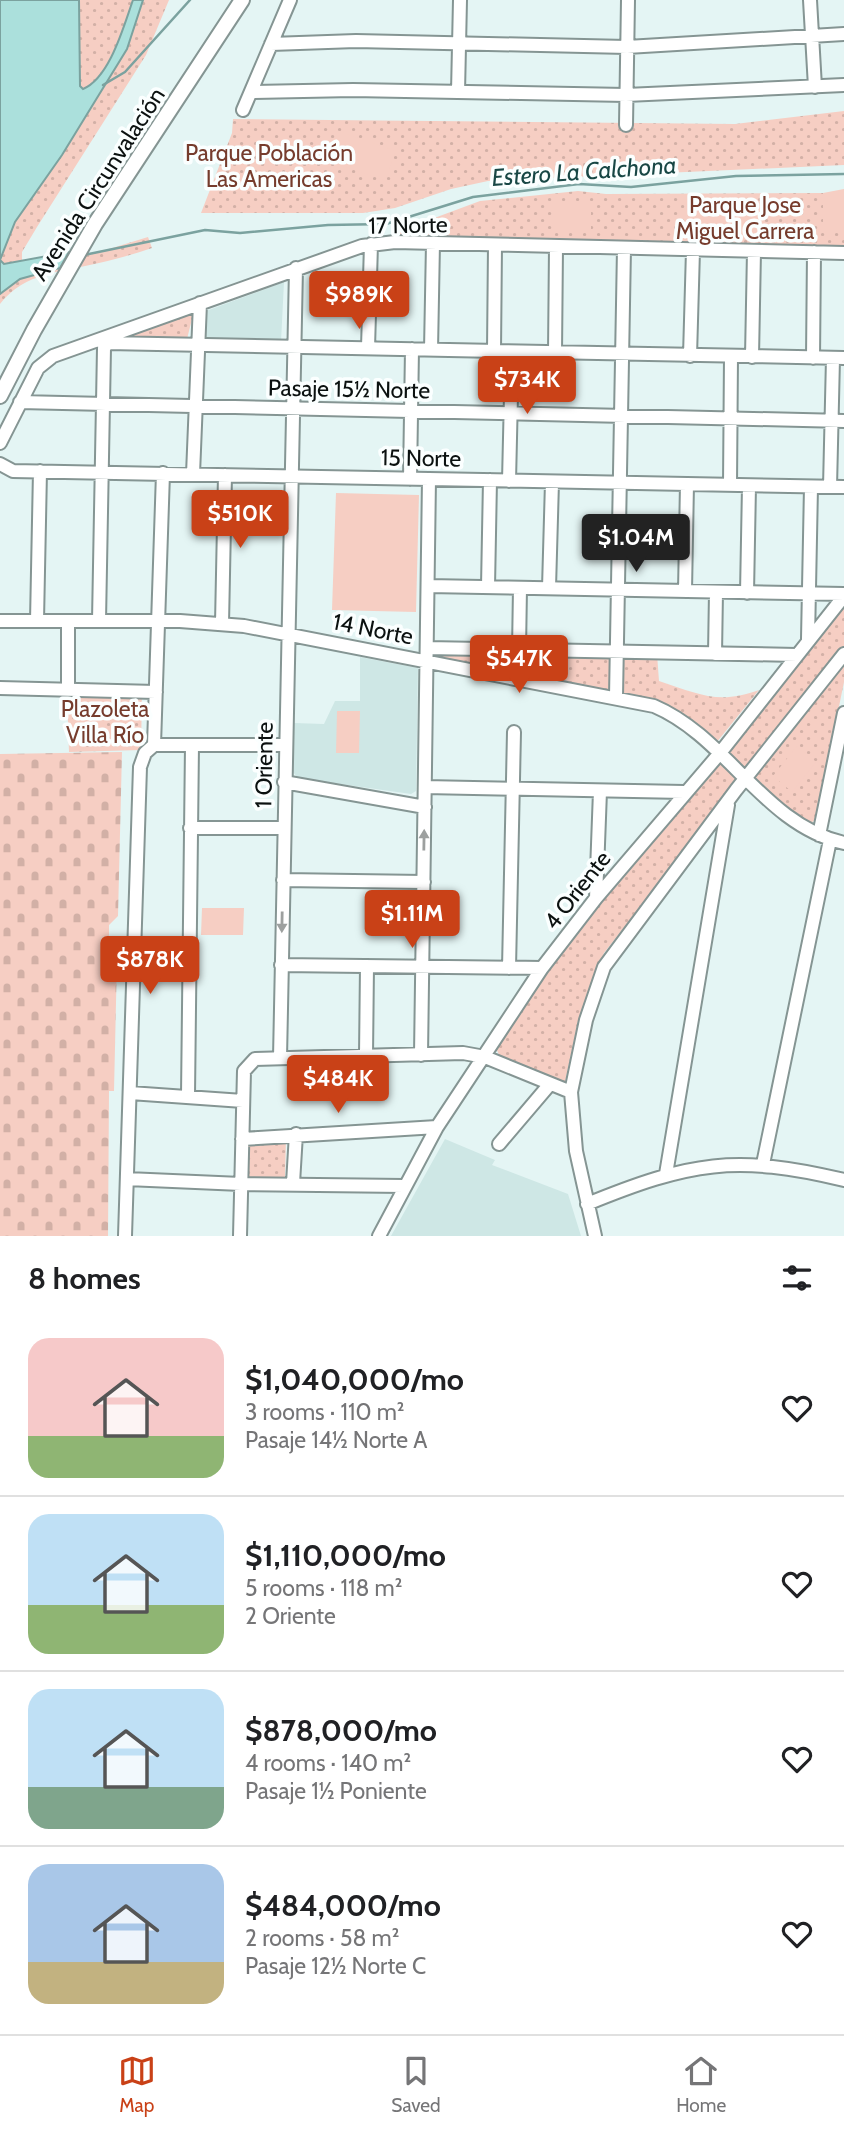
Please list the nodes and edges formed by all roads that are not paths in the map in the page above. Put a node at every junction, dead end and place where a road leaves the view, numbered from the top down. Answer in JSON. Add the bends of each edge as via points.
{"nodes":[{"id":1,"x":242,"y":0,"type":"edge"},
{"id":2,"x":290,"y":0,"type":"edge"},
{"id":3,"x":460,"y":0,"type":"edge"},
{"id":4,"x":628,"y":0,"type":"edge"},
{"id":5,"x":810,"y":0,"type":"edge"},
{"id":6,"x":844,"y":34,"type":"edge"},
{"id":7,"x":812,"y":35,"type":"junction"},
{"id":8,"x":459,"y":43,"type":"junction"},
{"id":9,"x":271,"y":44,"type":"junction"},
{"id":10,"x":627,"y":47,"type":"junction"},
{"id":11,"x":844,"y":85,"type":"edge"},
{"id":12,"x":815,"y":86,"type":"junction"},
{"id":13,"x":251,"y":92,"type":"junction"},
{"id":14,"x":458,"y":92,"type":"junction"},
{"id":15,"x":626,"y":95,"type":"junction"},
{"id":16,"x":243,"y":110,"type":"dead end"},
{"id":17,"x":626,"y":125,"type":"dead end"},
{"id":18,"x":433,"y":243,"type":"junction"},
{"id":19,"x":371,"y":244,"type":"junction"},
{"id":20,"x":495,"y":246,"type":"junction"},
{"id":21,"x":556,"y":247,"type":"junction"},
{"id":22,"x":624,"y":248,"type":"junction"},
{"id":23,"x":693,"y":250,"type":"junction"},
{"id":24,"x":754,"y":251,"type":"junction"},
{"id":25,"x":814,"y":252,"type":"junction"},
{"id":26,"x":844,"y":253,"type":"edge"},
{"id":27,"x":296,"y":268,"type":"junction"},
{"id":28,"x":200,"y":303,"type":"junction"},
{"id":29,"x":197,"y":344,"type":"junction"},
{"id":30,"x":295,"y":347,"type":"junction"},
{"id":31,"x":368,"y":348,"type":"junction"},
{"id":32,"x":412,"y":349,"type":"junction"},
{"id":33,"x":431,"y":350,"type":"junction"},
{"id":34,"x":494,"y":351,"type":"junction"},
{"id":35,"x":512,"y":352,"type":"junction"},
{"id":36,"x":555,"y":353,"type":"junction"},
{"id":37,"x":622,"y":354,"type":"junction"},
{"id":38,"x":691,"y":356,"type":"junction"},
{"id":39,"x":731,"y":356,"type":"junction"},
{"id":40,"x":752,"y":357,"type":"junction"},
{"id":41,"x":813,"y":358,"type":"junction"},
{"id":42,"x":838,"y":358,"type":"edge"},
{"id":43,"x":0,"y":396,"type":"edge"},
{"id":44,"x":20,"y":402,"type":"junction"},
{"id":45,"x":103,"y":404,"type":"junction"},
{"id":46,"x":195,"y":406,"type":"junction"},
{"id":47,"x":293,"y":408,"type":"junction"},
{"id":48,"x":411,"y":411,"type":"junction"},
{"id":49,"x":510,"y":413,"type":"junction"},
{"id":50,"x":621,"y":416,"type":"junction"},
{"id":51,"x":730,"y":418,"type":"junction"},
{"id":52,"x":838,"y":420,"type":"edge"},
{"id":53,"x":0,"y":443,"type":"edge"},
{"id":54,"x":0,"y":464,"type":"edge"},
{"id":55,"x":40,"y":471,"type":"junction"},
{"id":56,"x":101,"y":472,"type":"junction"},
{"id":57,"x":163,"y":473,"type":"junction"},
{"id":58,"x":193,"y":474,"type":"junction"},
{"id":59,"x":225,"y":475,"type":"junction"},
{"id":60,"x":292,"y":476,"type":"junction"},
{"id":61,"x":410,"y":479,"type":"junction"},
{"id":62,"x":429,"y":479,"type":"junction"},
{"id":63,"x":491,"y":480,"type":"junction"},
{"id":64,"x":509,"y":481,"type":"junction"},
{"id":65,"x":552,"y":482,"type":"junction"},
{"id":66,"x":620,"y":483,"type":"junction"},
{"id":67,"x":687,"y":484,"type":"junction"},
{"id":68,"x":730,"y":485,"type":"junction"},
{"id":69,"x":749,"y":486,"type":"junction"},
{"id":70,"x":811,"y":487,"type":"junction"},
{"id":71,"x":830,"y":487,"type":"junction"},
{"id":72,"x":844,"y":487,"type":"edge"},
{"id":73,"x":428,"y":586,"type":"junction"},
{"id":74,"x":488,"y":587,"type":"junction"},
{"id":75,"x":520,"y":588,"type":"junction"},
{"id":76,"x":549,"y":588,"type":"junction"},
{"id":77,"x":618,"y":590,"type":"junction"},
{"id":78,"x":685,"y":591,"type":"junction"},
{"id":79,"x":716,"y":592,"type":"junction"},
{"id":80,"x":747,"y":593,"type":"junction"},
{"id":81,"x":810,"y":594,"type":"junction"},
{"id":82,"x":844,"y":595,"type":"edge"},
{"id":83,"x":0,"y":621,"type":"edge"},
{"id":84,"x":37,"y":621,"type":"junction"},
{"id":85,"x":68,"y":621,"type":"junction"},
{"id":86,"x":99,"y":621,"type":"junction"},
{"id":87,"x":159,"y":621,"type":"junction"},
{"id":88,"x":222,"y":624,"type":"junction"},
{"id":89,"x":287,"y":633,"type":"junction"},
{"id":90,"x":808,"y":639,"type":"junction"},
{"id":91,"x":519,"y":650,"type":"junction"},
{"id":92,"x":616,"y":652,"type":"junction"},
{"id":93,"x":427,"y":654,"type":"junction"},
{"id":94,"x":715,"y":654,"type":"junction"},
{"id":95,"x":844,"y":654,"type":"edge"},
{"id":96,"x":797,"y":655,"type":"junction"},
{"id":97,"x":0,"y":688,"type":"edge"},
{"id":98,"x":68,"y":689,"type":"junction"},
{"id":99,"x":156,"y":692,"type":"junction"},
{"id":100,"x":616,"y":697,"type":"junction"},
{"id":101,"x":844,"y":713,"type":"edge"},
{"id":102,"x":514,"y":732,"type":"dead end"},
{"id":103,"x":154,"y":745,"type":"junction"},
{"id":104,"x":192,"y":745,"type":"junction"},
{"id":105,"x":285,"y":745,"type":"junction"},
{"id":106,"x":720,"y":753,"type":"junction"},
{"id":107,"x":746,"y":779,"type":"junction"},
{"id":108,"x":284,"y":782,"type":"junction"},
{"id":109,"x":425,"y":787,"type":"junction"},
{"id":110,"x":513,"y":789,"type":"junction"},
{"id":111,"x":600,"y":791,"type":"junction"},
{"id":112,"x":684,"y":792,"type":"junction"},
{"id":113,"x":728,"y":802,"type":"junction"},
{"id":114,"x":425,"y":807,"type":"junction"},
{"id":115,"x":190,"y":828,"type":"junction"},
{"id":116,"x":284,"y":828,"type":"junction"},
{"id":117,"x":825,"y":838,"type":"junction"},
{"id":118,"x":844,"y":844,"type":"edge"},
{"id":119,"x":283,"y":880,"type":"junction"},
{"id":120,"x":424,"y":882,"type":"junction"},
{"id":121,"x":596,"y":898,"type":"junction"},
{"id":122,"x":281,"y":965,"type":"junction"},
{"id":123,"x":367,"y":966,"type":"junction"},
{"id":124,"x":422,"y":967,"type":"junction"},
{"id":125,"x":509,"y":968,"type":"junction"},
{"id":126,"x":542,"y":968,"type":"junction"},
{"id":127,"x":421,"y":1055,"type":"junction"},
{"id":128,"x":366,"y":1056,"type":"junction"},
{"id":129,"x":485,"y":1057,"type":"junction"},
{"id":130,"x":280,"y":1058,"type":"junction"},
{"id":131,"x":550,"y":1084,"type":"junction"},
{"id":132,"x":572,"y":1091,"type":"junction"},
{"id":133,"x":130,"y":1093,"type":"junction"},
{"id":134,"x":188,"y":1096,"type":"junction"},
{"id":135,"x":243,"y":1101,"type":"junction"},
{"id":136,"x":437,"y":1127,"type":"junction"},
{"id":137,"x":296,"y":1134,"type":"junction"},
{"id":138,"x":242,"y":1139,"type":"junction"},
{"id":139,"x":499,"y":1144,"type":"dead end"},
{"id":140,"x":763,"y":1164,"type":"junction"},
{"id":141,"x":666,"y":1174,"type":"junction"},
{"id":142,"x":127,"y":1179,"type":"junction"},
{"id":143,"x":844,"y":1180,"type":"edge"},
{"id":144,"x":293,"y":1183,"type":"junction"},
{"id":145,"x":241,"y":1184,"type":"junction"},
{"id":146,"x":404,"y":1186,"type":"junction"},
{"id":147,"x":587,"y":1204,"type":"junction"},
{"id":148,"x":125,"y":1236,"type":"edge"},
{"id":149,"x":240,"y":1236,"type":"edge"},
{"id":150,"x":379,"y":1236,"type":"edge"},
{"id":151,"x":595,"y":1236,"type":"edge"}],
"edges":[{"from":1,"to":43,"type":"main road","name":"Avenida Circunvalación","via":[[95,224]]},
{"from":2,"to":9,"type":"street"},
{"from":3,"to":8,"type":"street"},
{"from":4,"to":10,"type":"street"},
{"from":5,"to":7,"type":"street"},
{"from":6,"to":7,"type":"street"},
{"from":7,"to":10,"type":"street"},
{"from":7,"to":12,"type":"street"},
{"from":8,"to":9,"type":"street"},
{"from":8,"to":10,"type":"street"},
{"from":8,"to":14,"type":"street"},
{"from":9,"to":13,"type":"street"},
{"from":10,"to":15,"type":"street"},
{"from":11,"to":12,"type":"street"},
{"from":12,"to":15,"type":"street"},
{"from":13,"to":14,"type":"street"},
{"from":13,"to":16,"type":"street"},
{"from":14,"to":15,"type":"street"},
{"from":15,"to":17,"type":"street"},
{"from":18,"to":19,"type":"street","name":"17 Norte"},
{"from":18,"to":20,"type":"street","name":"17 Norte"},
{"from":18,"to":33,"type":"street"},
{"from":19,"to":27,"type":"street","name":"17 Norte"},
{"from":19,"to":31,"type":"street"},
{"from":20,"to":21,"type":"street","name":"17 Norte"},
{"from":20,"to":34,"type":"street"},
{"from":21,"to":22,"type":"street","name":"17 Norte"},
{"from":21,"to":36,"type":"street"},
{"from":22,"to":23,"type":"street","name":"17 Norte"},
{"from":22,"to":37,"type":"street"},
{"from":23,"to":24,"type":"street","name":"17 Norte"},
{"from":23,"to":38,"type":"street"},
{"from":24,"to":25,"type":"street","name":"17 Norte"},
{"from":24,"to":40,"type":"street"},
{"from":25,"to":26,"type":"street","name":"17 Norte"},
{"from":25,"to":41,"type":"street"},
{"from":27,"to":28,"type":"street","name":"17 Norte"},
{"from":27,"to":30,"type":"street","name":"1 Oriente"},
{"from":28,"to":29,"type":"street"},
{"from":28,"to":44,"type":"street","name":"17 Norte","via":[[53,356],[38,368]]},
{"from":29,"to":30,"type":"street"},
{"from":29,"to":45,"type":"street","via":[[106,344]]},
{"from":29,"to":46,"type":"street"},
{"from":30,"to":31,"type":"street"},
{"from":30,"to":47,"type":"street","name":"1 Oriente"},
{"from":31,"to":32,"type":"street"},
{"from":32,"to":33,"type":"street"},
{"from":32,"to":48,"type":"street"},
{"from":33,"to":34,"type":"street"},
{"from":34,"to":35,"type":"street"},
{"from":35,"to":36,"type":"street"},
{"from":35,"to":49,"type":"street"},
{"from":36,"to":37,"type":"street"},
{"from":37,"to":38,"type":"street"},
{"from":37,"to":50,"type":"street"},
{"from":38,"to":39,"type":"street"},
{"from":39,"to":40,"type":"street"},
{"from":39,"to":51,"type":"street"},
{"from":40,"to":41,"type":"street"},
{"from":41,"to":42,"type":"street"},
{"from":42,"to":52,"type":"street"},
{"from":44,"to":45,"type":"street","name":"Pasaje 15½ Norte"},
{"from":44,"to":53,"type":"street","name":"17 Norte"},
{"from":45,"to":46,"type":"street","name":"Pasaje 15½ Norte"},
{"from":45,"to":56,"type":"street"},
{"from":46,"to":47,"type":"street","name":"Pasaje 15½ Norte"},
{"from":46,"to":58,"type":"street"},
{"from":47,"to":48,"type":"street","name":"Pasaje 15½ Norte"},
{"from":47,"to":60,"type":"street","name":"1 Oriente"},
{"from":48,"to":49,"type":"street","name":"Pasaje 15½ Norte"},
{"from":48,"to":61,"type":"street"},
{"from":49,"to":50,"type":"street","name":"Pasaje 15½ Norte"},
{"from":49,"to":64,"type":"street"},
{"from":50,"to":51,"type":"street","name":"Pasaje 15½ Norte"},
{"from":50,"to":66,"type":"street"},
{"from":51,"to":52,"type":"street","name":"Pasaje 15½ Norte"},
{"from":51,"to":68,"type":"street"},
{"from":52,"to":71,"type":"street"},
{"from":54,"to":55,"type":"street","name":"15 Norte","via":[[9,470]]},
{"from":55,"to":56,"type":"street","name":"15 Norte"},
{"from":55,"to":84,"type":"street"},
{"from":56,"to":57,"type":"street","name":"15 Norte"},
{"from":56,"to":86,"type":"street"},
{"from":57,"to":58,"type":"street","name":"15 Norte"},
{"from":57,"to":87,"type":"street"},
{"from":58,"to":59,"type":"street","name":"15 Norte"},
{"from":59,"to":60,"type":"street","name":"15 Norte"},
{"from":59,"to":88,"type":"street"},
{"from":60,"to":61,"type":"street","name":"15 Norte"},
{"from":60,"to":89,"type":"street","name":"1 Oriente"},
{"from":61,"to":62,"type":"street","name":"15 Norte"},
{"from":62,"to":63,"type":"street","name":"15 Norte"},
{"from":62,"to":73,"type":"street"},
{"from":63,"to":64,"type":"street","name":"15 Norte"},
{"from":63,"to":74,"type":"street"},
{"from":64,"to":65,"type":"street","name":"15 Norte"},
{"from":65,"to":66,"type":"street","name":"15 Norte"},
{"from":65,"to":76,"type":"street"},
{"from":66,"to":67,"type":"street","name":"15 Norte"},
{"from":66,"to":77,"type":"street"},
{"from":67,"to":68,"type":"street","name":"15 Norte"},
{"from":67,"to":78,"type":"street"},
{"from":68,"to":69,"type":"street","name":"15 Norte"},
{"from":69,"to":70,"type":"street","name":"15 Norte"},
{"from":69,"to":80,"type":"street"},
{"from":70,"to":71,"type":"street","name":"15 Norte"},
{"from":70,"to":81,"type":"street"},
{"from":71,"to":72,"type":"street","name":"15 Norte"},
{"from":73,"to":74,"type":"street"},
{"from":73,"to":93,"type":"street"},
{"from":74,"to":75,"type":"street"},
{"from":75,"to":76,"type":"street"},
{"from":75,"to":91,"type":"street"},
{"from":76,"to":77,"type":"street"},
{"from":77,"to":78,"type":"street"},
{"from":77,"to":92,"type":"street"},
{"from":78,"to":79,"type":"street"},
{"from":79,"to":80,"type":"street"},
{"from":79,"to":94,"type":"street"},
{"from":80,"to":81,"type":"street"},
{"from":81,"to":82,"type":"street"},
{"from":81,"to":90,"type":"street"},
{"from":82,"to":90,"type":"street","name":"4 Oriente"},
{"from":83,"to":84,"type":"street","name":"14 Norte"},
{"from":84,"to":85,"type":"street","name":"14 Norte"},
{"from":85,"to":86,"type":"street","name":"14 Norte"},
{"from":85,"to":98,"type":"street"},
{"from":86,"to":87,"type":"street","name":"14 Norte"},
{"from":87,"to":88,"type":"street","name":"14 Norte"},
{"from":87,"to":99,"type":"street"},
{"from":88,"to":89,"type":"street","name":"14 Norte"},
{"from":89,"to":93,"type":"street","name":"14 Norte"},
{"from":89,"to":105,"type":"street","name":"1 Oriente"},
{"from":90,"to":96,"type":"street","name":"4 Oriente"},
{"from":91,"to":92,"type":"street"},
{"from":91,"to":93,"type":"street"},
{"from":92,"to":94,"type":"street"},
{"from":92,"to":100,"type":"street"},
{"from":93,"to":100,"type":"street","name":"14 Norte"},
{"from":93,"to":109,"type":"street"},
{"from":94,"to":96,"type":"street"},
{"from":95,"to":107,"type":"street"},
{"from":96,"to":106,"type":"street","name":"4 Oriente"},
{"from":97,"to":98,"type":"street"},
{"from":98,"to":99,"type":"street"},
{"from":99,"to":103,"type":"street"},
{"from":100,"to":106,"type":"street","name":"14 Norte","via":[[665,710]]},
{"from":101,"to":117,"type":"street"},
{"from":102,"to":110,"type":"street"},
{"from":103,"to":104,"type":"street"},
{"from":103,"to":133,"type":"street","via":[[145,752],[140,767]]},
{"from":104,"to":105,"type":"street"},
{"from":104,"to":115,"type":"street"},
{"from":105,"to":108,"type":"street","name":"1 Oriente"},
{"from":106,"to":107,"type":"street","name":"14 Norte"},
{"from":106,"to":112,"type":"street","name":"4 Oriente"},
{"from":107,"to":113,"type":"street"},
{"from":107,"to":117,"type":"street","name":"14 Norte","via":[[785,815]]},
{"from":108,"to":114,"type":"street"},
{"from":108,"to":116,"type":"street","name":"1 Oriente"},
{"from":109,"to":110,"type":"street"},
{"from":109,"to":114,"type":"street"},
{"from":110,"to":111,"type":"street"},
{"from":110,"to":125,"type":"street"},
{"from":111,"to":112,"type":"street"},
{"from":111,"to":121,"type":"street"},
{"from":112,"to":121,"type":"street","name":"4 Oriente"},
{"from":113,"to":132,"type":"street","via":[[612,954],[583,1030]]},
{"from":113,"to":141,"type":"street"},
{"from":120,"to":114,"type":"street","one_way":true},
{"from":115,"to":116,"type":"street"},
{"from":115,"to":134,"type":"street"},
{"from":116,"to":119,"type":"street","name":"1 Oriente"},
{"from":117,"to":118,"type":"street","name":"14 Norte"},
{"from":117,"to":140,"type":"street"},
{"from":119,"to":120,"type":"street"},
{"from":119,"to":122,"type":"street","name":"1 Oriente","one_way":true},
{"from":120,"to":124,"type":"street"},
{"from":121,"to":126,"type":"street","name":"4 Oriente"},
{"from":122,"to":123,"type":"street"},
{"from":122,"to":130,"type":"street","name":"1 Oriente"},
{"from":123,"to":124,"type":"street"},
{"from":123,"to":128,"type":"street"},
{"from":124,"to":125,"type":"street"},
{"from":124,"to":127,"type":"street"},
{"from":125,"to":126,"type":"street"},
{"from":126,"to":129,"type":"street","name":"4 Oriente"},
{"from":127,"to":128,"type":"street"},
{"from":127,"to":129,"type":"street"},
{"from":128,"to":130,"type":"street"},
{"from":129,"to":131,"type":"street"},
{"from":129,"to":136,"type":"street","name":"4 Oriente"},
{"from":130,"to":135,"type":"street","via":[[259,1058],[248,1064]]},
{"from":131,"to":132,"type":"street"},
{"from":131,"to":139,"type":"street"},
{"from":132,"to":147,"type":"street","via":[[576,1151]]},
{"from":133,"to":134,"type":"street"},
{"from":133,"to":142,"type":"street"},
{"from":134,"to":135,"type":"street"},
{"from":135,"to":138,"type":"street"},
{"from":136,"to":137,"type":"street"},
{"from":136,"to":146,"type":"street","name":"4 Oriente"},
{"from":137,"to":138,"type":"street"},
{"from":137,"to":144,"type":"street"},
{"from":138,"to":145,"type":"street"},
{"from":140,"to":141,"type":"street","via":[[703,1166]]},
{"from":140,"to":143,"type":"street"},
{"from":141,"to":147,"type":"street"},
{"from":142,"to":145,"type":"street"},
{"from":142,"to":148,"type":"street"},
{"from":144,"to":145,"type":"street"},
{"from":144,"to":146,"type":"street"},
{"from":145,"to":149,"type":"street"},
{"from":146,"to":150,"type":"street","name":"4 Oriente"},
{"from":147,"to":151,"type":"street"}]}
